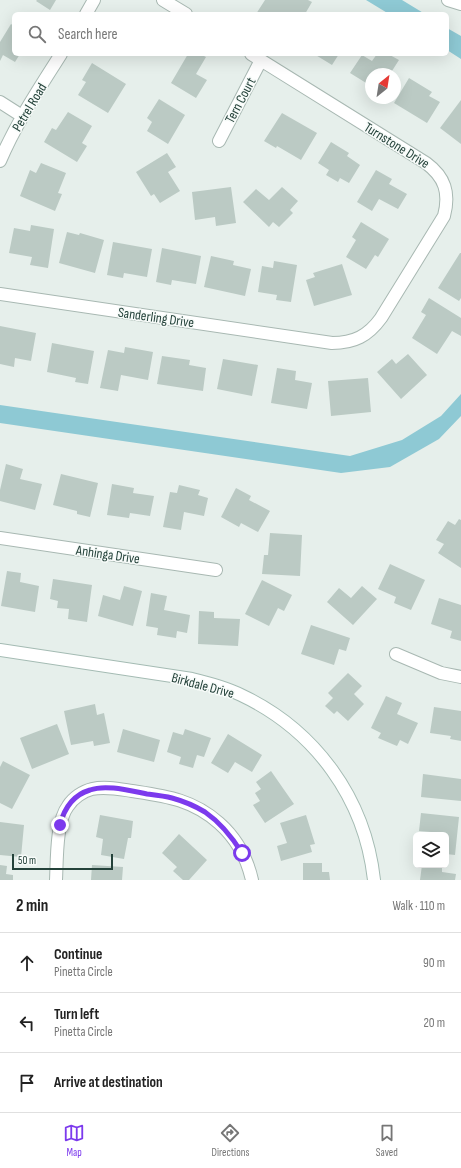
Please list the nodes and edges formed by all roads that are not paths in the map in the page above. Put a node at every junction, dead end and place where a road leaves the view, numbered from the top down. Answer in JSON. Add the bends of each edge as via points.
{"nodes":[{"id":1,"x":94,"y":0,"type":"edge"},
{"id":2,"x":163,"y":0,"type":"edge"},
{"id":3,"x":448,"y":0,"type":"edge"},
{"id":4,"x":461,"y":4,"type":"edge"},
{"id":5,"x":87,"y":12,"type":"edge"},
{"id":6,"x":183,"y":12,"type":"edge"},
{"id":7,"x":60,"y":56,"type":"edge"},
{"id":8,"x":256,"y":57,"type":"edge"},
{"id":9,"x":0,"y":102,"type":"edge"},
{"id":10,"x":22,"y":116,"type":"junction"},
{"id":11,"x":219,"y":141,"type":"dead end"},
{"id":12,"x":0,"y":161,"type":"edge"},
{"id":13,"x":0,"y":294,"type":"edge"},
{"id":14,"x":313,"y":340,"type":"joint"},
{"id":15,"x":0,"y":538,"type":"edge"},
{"id":16,"x":216,"y":570,"type":"dead end"},
{"id":17,"x":0,"y":650,"type":"edge"},
{"id":18,"x":396,"y":654,"type":"dead end"},
{"id":19,"x":461,"y":678,"type":"edge"},
{"id":20,"x":56,"y":880,"type":"edge"},
{"id":21,"x":252,"y":880,"type":"edge"},
{"id":22,"x":374,"y":880,"type":"edge"}],
"edges":[{"from":1,"to":5,"type":"street"},
{"from":2,"to":6,"type":"street"},
{"from":3,"to":4,"type":"street"},
{"from":7,"to":10,"type":"street","name":"Petrel Road"},
{"from":8,"to":11,"type":"street","name":"Tern Court"},
{"from":8,"to":14,"type":"street","name":"Turnstone Drive","via":[[426,162],[440,176],[447,196],[444,216],[375,326],[360,338],[346,342]]},
{"from":9,"to":10,"type":"street"},
{"from":10,"to":12,"type":"street","name":"Petrel Road"},
{"from":13,"to":14,"type":"street","name":"Sanderling Drive"},
{"from":15,"to":16,"type":"street","name":"Anhinga Drive"},
{"from":17,"to":22,"type":"street","name":"Birkdale Drive","via":[[192,679],[221,687],[258,703],[291,726],[314,747],[338,779],[353,805],[364,833]]},
{"from":18,"to":19,"type":"street","via":[[436,672]]},
{"from":20,"to":21,"type":"street","via":[[62,815],[67,806],[82,793],[91,789],[106,788],[171,798],[205,812],[220,823],[232,837],[250,870]]}]}
